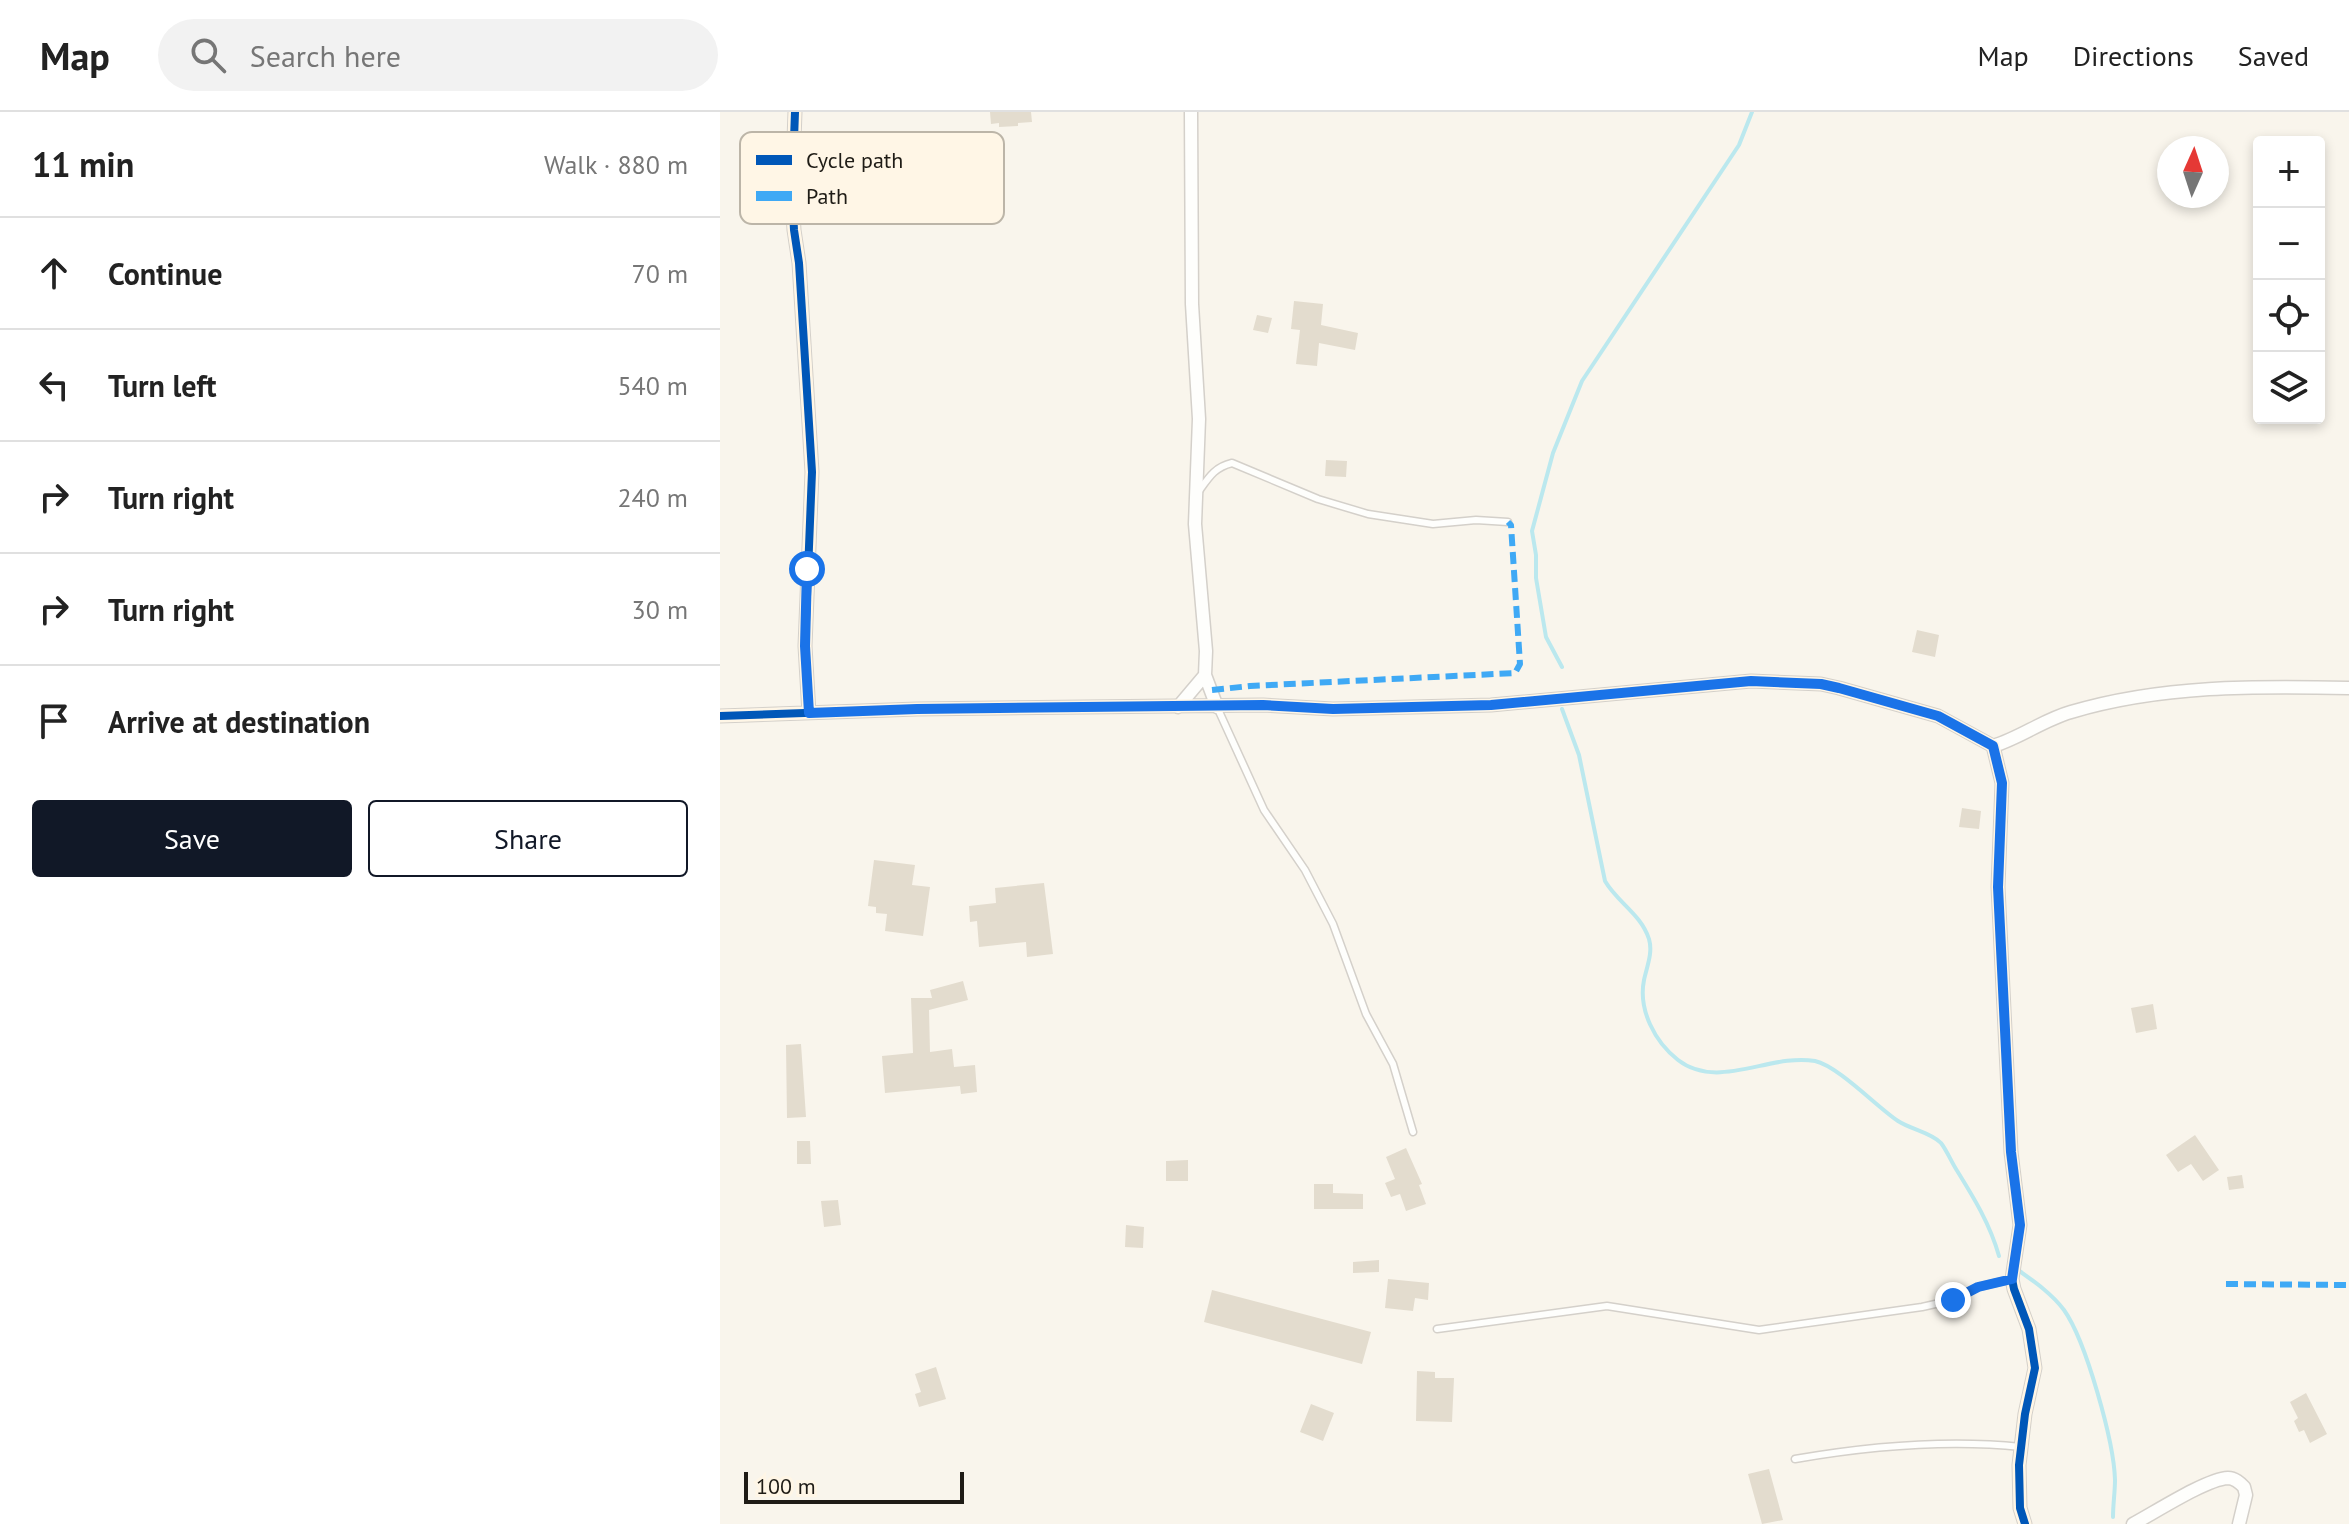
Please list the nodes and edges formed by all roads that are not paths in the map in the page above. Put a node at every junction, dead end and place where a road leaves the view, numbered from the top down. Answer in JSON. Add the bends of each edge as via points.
{"nodes":[{"id":1,"x":795,"y":112,"type":"edge"},
{"id":2,"x":1191,"y":112,"type":"edge"},
{"id":3,"x":795,"y":132,"type":"edge"},
{"id":4,"x":794,"y":224,"type":"edge"},
{"id":5,"x":1195,"y":496,"type":"junction"},
{"id":6,"x":1508,"y":522,"type":"dead end"},
{"id":7,"x":1205,"y":675,"type":"junction"},
{"id":8,"x":2349,"y":688,"type":"edge"},
{"id":9,"x":1178,"y":707,"type":"junction"},
{"id":10,"x":1217,"y":707,"type":"junction"},
{"id":11,"x":809,"y":713,"type":"junction"},
{"id":12,"x":720,"y":716,"type":"edge"},
{"id":13,"x":1993,"y":746,"type":"junction"},
{"id":14,"x":1413,"y":1132,"type":"dead end"},
{"id":15,"x":2012,"y":1279,"type":"junction"},
{"id":16,"x":1437,"y":1329,"type":"dead end"},
{"id":17,"x":2021,"y":1447,"type":"junction"},
{"id":18,"x":1795,"y":1459,"type":"dead end"},
{"id":19,"x":2025,"y":1524,"type":"edge"},
{"id":20,"x":2133,"y":1524,"type":"edge"},
{"id":21,"x":2239,"y":1524,"type":"edge"}],
"edges":[{"from":1,"to":3,"type":"street"},
{"from":2,"to":5,"type":"street","via":[[1192,304],[1199,419]]},
{"from":4,"to":11,"type":"street","via":[[812,472],[805,646]]},
{"from":5,"to":6,"type":"lane","via":[[1213,471],[1232,463],[1368,514],[1433,524]]},
{"from":5,"to":7,"type":"street"},
{"from":7,"to":9,"type":"street"},
{"from":7,"to":10,"type":"street"},
{"from":8,"to":13,"type":"street","via":[[2255,686],[2139,696],[2044,721]]},
{"from":9,"to":10,"type":"street"},
{"from":9,"to":11,"type":"street"},
{"from":10,"to":13,"type":"street","via":[[1491,705],[1787,682],[1839,688],[1938,716]]},
{"from":10,"to":14,"type":"lane","via":[[1264,810],[1305,870],[1333,924],[1366,1014],[1393,1064]]},
{"from":11,"to":12,"type":"street"},
{"from":13,"to":15,"type":"street","via":[[2002,783],[1999,914],[2011,1152],[2020,1225]]},
{"from":15,"to":16,"type":"lane","via":[[1922,1307],[1759,1330],[1607,1306]]},
{"from":15,"to":17,"type":"street","via":[[2035,1368]]},
{"from":17,"to":18,"type":"lane","via":[[1890,1445]]},
{"from":17,"to":19,"type":"street"},
{"from":20,"to":21,"type":"street","via":[[2228,1478],[2244,1487],[2246,1495]]}]}
